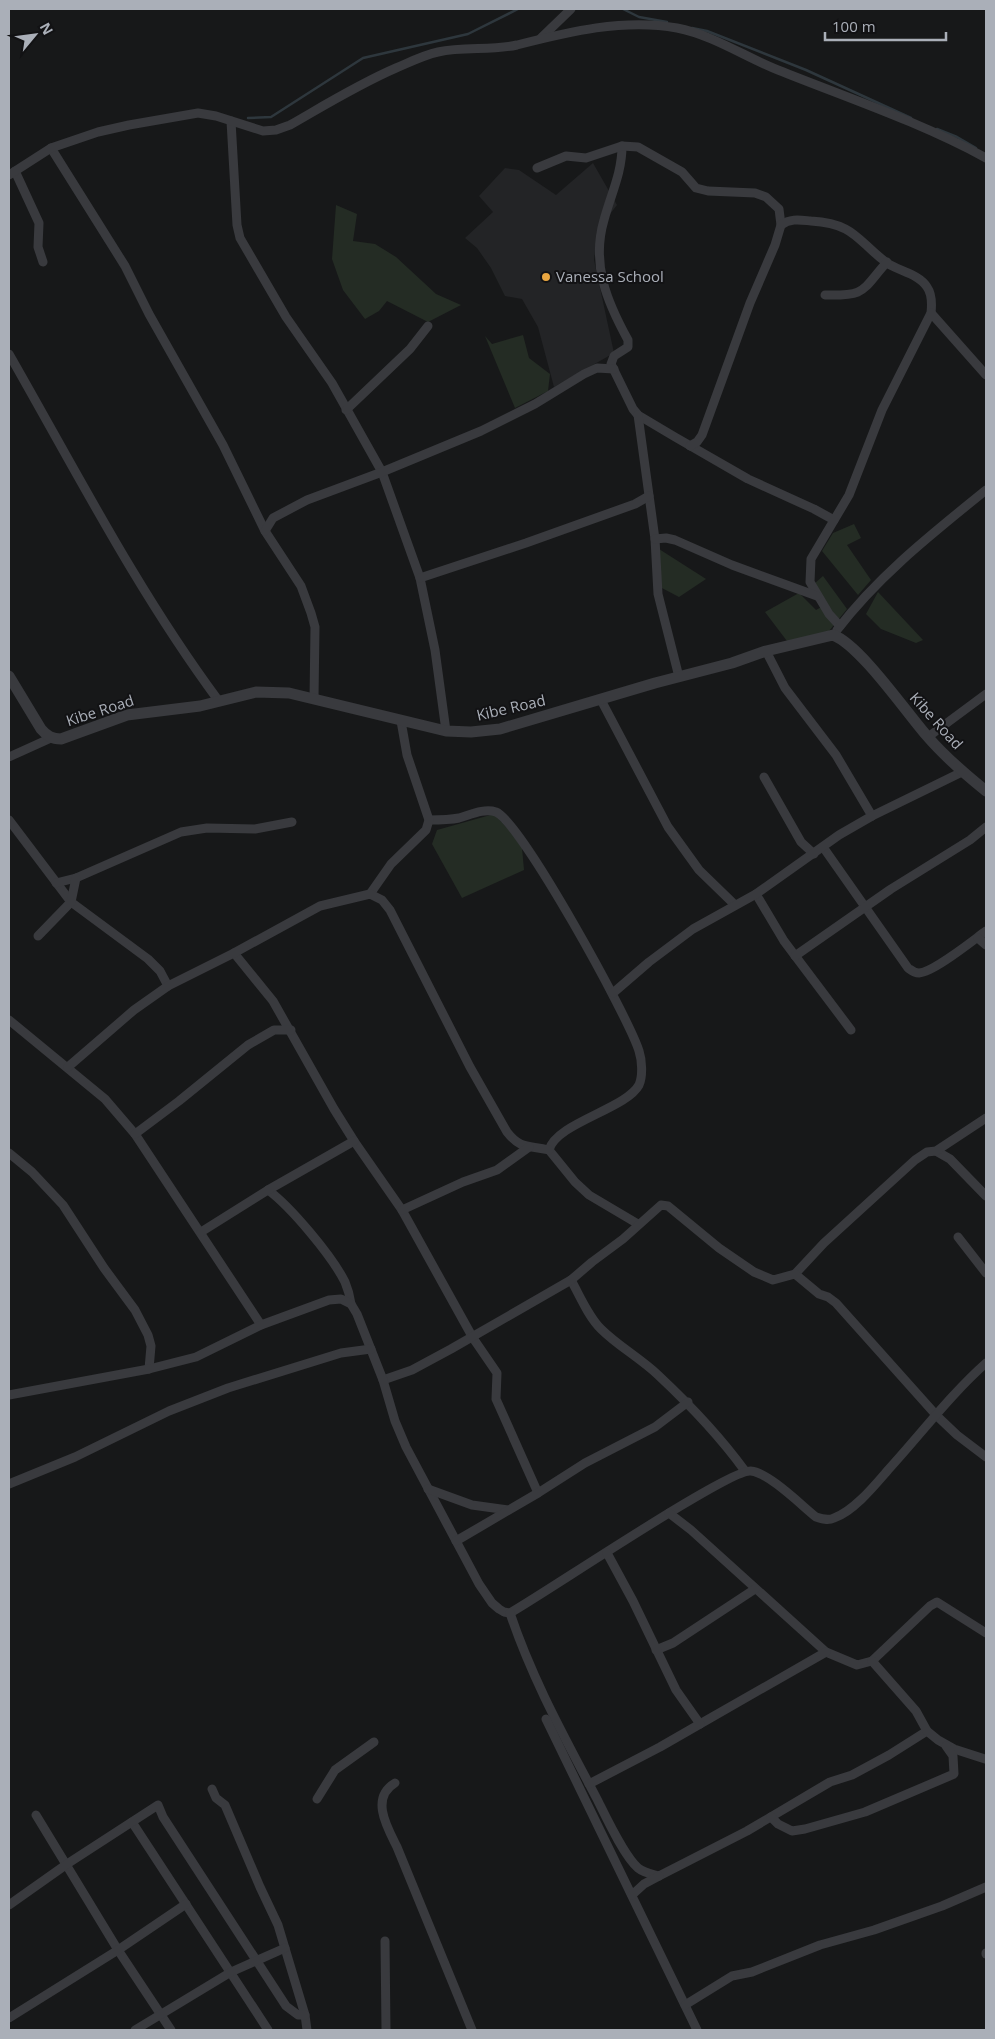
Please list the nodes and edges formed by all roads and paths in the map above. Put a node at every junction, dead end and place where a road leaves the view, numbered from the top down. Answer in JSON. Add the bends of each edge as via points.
{"nodes":[{"id":1,"x":571,"y":9,"type":"edge"},
{"id":2,"x":541,"y":38,"type":"junction"},
{"id":3,"x":231,"y":121,"type":"junction"},
{"id":4,"x":622,"y":146,"type":"junction"},
{"id":5,"x":51,"y":148,"type":"junction"},
{"id":6,"x":986,"y":158,"type":"edge"},
{"id":7,"x":537,"y":168,"type":"dead end"},
{"id":8,"x":12,"y":173,"type":"edge"},
{"id":9,"x":781,"y":225,"type":"junction"},
{"id":10,"x":43,"y":262,"type":"dead end"},
{"id":11,"x":887,"y":262,"type":"junction"},
{"id":12,"x":825,"y":295,"type":"dead end"},
{"id":13,"x":930,"y":313,"type":"junction"},
{"id":14,"x":428,"y":326,"type":"dead end"},
{"id":15,"x":9,"y":354,"type":"edge"},
{"id":16,"x":614,"y":369,"type":"junction"},
{"id":17,"x":986,"y":375,"type":"edge"},
{"id":18,"x":346,"y":410,"type":"junction"},
{"id":19,"x":638,"y":415,"type":"junction"},
{"id":20,"x":656,"y":426,"type":"junction"},
{"id":21,"x":641,"y":433,"type":"junction"},
{"id":22,"x":690,"y":446,"type":"junction"},
{"id":23,"x":382,"y":472,"type":"junction"},
{"id":24,"x":986,"y":490,"type":"edge"},
{"id":25,"x":649,"y":496,"type":"junction"},
{"id":26,"x":635,"y":504,"type":"junction"},
{"id":27,"x":257,"y":514,"type":"junction"},
{"id":28,"x":652,"y":516,"type":"junction"},
{"id":29,"x":273,"y":518,"type":"junction"},
{"id":30,"x":834,"y":520,"type":"junction"},
{"id":31,"x":265,"y":530,"type":"junction"},
{"id":32,"x":655,"y":539,"type":"junction"},
{"id":33,"x":420,"y":578,"type":"junction"},
{"id":34,"x":817,"y":596,"type":"junction"},
{"id":35,"x":837,"y":630,"type":"junction"},
{"id":36,"x":766,"y":651,"type":"junction"},
{"id":37,"x":9,"y":676,"type":"edge"},
{"id":38,"x":679,"y":677,"type":"junction"},
{"id":39,"x":986,"y":695,"type":"edge"},
{"id":40,"x":314,"y":698,"type":"junction"},
{"id":41,"x":218,"y":700,"type":"junction"},
{"id":42,"x":602,"y":700,"type":"junction"},
{"id":43,"x":401,"y":721,"type":"junction"},
{"id":44,"x":446,"y":731,"type":"junction"},
{"id":45,"x":928,"y":737,"type":"junction"},
{"id":46,"x":51,"y":738,"type":"junction"},
{"id":47,"x":9,"y":757,"type":"edge"},
{"id":48,"x":962,"y":772,"type":"junction"},
{"id":49,"x":764,"y":777,"type":"dead end"},
{"id":50,"x":986,"y":791,"type":"edge"},
{"id":51,"x":872,"y":816,"type":"junction"},
{"id":52,"x":9,"y":820,"type":"edge"},
{"id":53,"x":429,"y":820,"type":"junction"},
{"id":54,"x":292,"y":822,"type":"dead end"},
{"id":55,"x":986,"y":827,"type":"edge"},
{"id":56,"x":801,"y":842,"type":"junction"},
{"id":57,"x":823,"y":847,"type":"junction"},
{"id":58,"x":814,"y":854,"type":"junction"},
{"id":59,"x":806,"y":860,"type":"junction"},
{"id":60,"x":76,"y":878,"type":"junction"},
{"id":61,"x":56,"y":883,"type":"junction"},
{"id":62,"x":370,"y":894,"type":"junction"},
{"id":63,"x":756,"y":894,"type":"junction"},
{"id":64,"x":71,"y":902,"type":"junction"},
{"id":65,"x":735,"y":905,"type":"junction"},
{"id":66,"x":867,"y":907,"type":"junction"},
{"id":67,"x":986,"y":931,"type":"edge"},
{"id":68,"x":38,"y":936,"type":"dead end"},
{"id":69,"x":978,"y":938,"type":"junction"},
{"id":70,"x":986,"y":945,"type":"edge"},
{"id":71,"x":234,"y":953,"type":"junction"},
{"id":72,"x":795,"y":956,"type":"junction"},
{"id":73,"x":160,"y":971,"type":"junction"},
{"id":74,"x":180,"y":980,"type":"junction"},
{"id":75,"x":168,"y":986,"type":"junction"},
{"id":76,"x":613,"y":993,"type":"junction"},
{"id":77,"x":9,"y":1020,"type":"edge"},
{"id":78,"x":291,"y":1030,"type":"junction"},
{"id":79,"x":851,"y":1030,"type":"dead end"},
{"id":80,"x":68,"y":1067,"type":"junction"},
{"id":81,"x":986,"y":1118,"type":"edge"},
{"id":82,"x":135,"y":1134,"type":"junction"},
{"id":83,"x":354,"y":1141,"type":"junction"},
{"id":84,"x":529,"y":1147,"type":"junction"},
{"id":85,"x":549,"y":1150,"type":"junction"},
{"id":86,"x":936,"y":1151,"type":"junction"},
{"id":87,"x":9,"y":1153,"type":"edge"},
{"id":88,"x":268,"y":1190,"type":"junction"},
{"id":89,"x":986,"y":1196,"type":"edge"},
{"id":90,"x":402,"y":1210,"type":"junction"},
{"id":91,"x":638,"y":1224,"type":"junction"},
{"id":92,"x":201,"y":1232,"type":"junction"},
{"id":93,"x":958,"y":1237,"type":"dead end"},
{"id":94,"x":986,"y":1273,"type":"edge"},
{"id":95,"x":795,"y":1274,"type":"junction"},
{"id":96,"x":571,"y":1280,"type":"junction"},
{"id":97,"x":351,"y":1304,"type":"junction"},
{"id":98,"x":262,"y":1325,"type":"junction"},
{"id":99,"x":473,"y":1338,"type":"junction"},
{"id":100,"x":371,"y":1349,"type":"junction"},
{"id":101,"x":986,"y":1363,"type":"edge"},
{"id":102,"x":149,"y":1369,"type":"junction"},
{"id":103,"x":383,"y":1380,"type":"junction"},
{"id":104,"x":9,"y":1395,"type":"edge"},
{"id":105,"x":688,"y":1402,"type":"junction"},
{"id":106,"x":937,"y":1416,"type":"junction"},
{"id":107,"x":986,"y":1457,"type":"edge"},
{"id":108,"x":746,"y":1471,"type":"junction"},
{"id":109,"x":9,"y":1484,"type":"edge"},
{"id":110,"x":428,"y":1489,"type":"junction"},
{"id":111,"x":538,"y":1493,"type":"junction"},
{"id":112,"x":508,"y":1510,"type":"junction"},
{"id":113,"x":669,"y":1513,"type":"junction"},
{"id":114,"x":456,"y":1541,"type":"junction"},
{"id":115,"x":607,"y":1553,"type":"junction"},
{"id":116,"x":755,"y":1589,"type":"junction"},
{"id":117,"x":510,"y":1613,"type":"junction"},
{"id":118,"x":986,"y":1633,"type":"edge"},
{"id":119,"x":656,"y":1650,"type":"junction"},
{"id":120,"x":826,"y":1652,"type":"junction"},
{"id":121,"x":872,"y":1661,"type":"junction"},
{"id":122,"x":546,"y":1719,"type":"dead end"},
{"id":123,"x":700,"y":1724,"type":"junction"},
{"id":124,"x":927,"y":1730,"type":"junction"},
{"id":125,"x":374,"y":1742,"type":"dead end"},
{"id":126,"x":946,"y":1746,"type":"junction"},
{"id":127,"x":984,"y":1759,"type":"edge"},
{"id":128,"x":395,"y":1783,"type":"dead end"},
{"id":129,"x":589,"y":1784,"type":"junction"},
{"id":130,"x":212,"y":1789,"type":"dead end"},
{"id":131,"x":317,"y":1799,"type":"dead end"},
{"id":132,"x":36,"y":1815,"type":"dead end"},
{"id":133,"x":771,"y":1817,"type":"junction"},
{"id":134,"x":132,"y":1822,"type":"junction"},
{"id":135,"x":614,"y":1831,"type":"junction"},
{"id":136,"x":616,"y":1861,"type":"junction"},
{"id":137,"x":67,"y":1864,"type":"junction"},
{"id":138,"x":659,"y":1876,"type":"junction"},
{"id":139,"x":986,"y":1887,"type":"edge"},
{"id":140,"x":632,"y":1896,"type":"junction"},
{"id":141,"x":186,"y":1904,"type":"junction"},
{"id":142,"x":9,"y":1906,"type":"edge"},
{"id":143,"x":385,"y":1942,"type":"dead end"},
{"id":144,"x":285,"y":1948,"type":"junction"},
{"id":145,"x":118,"y":1950,"type":"junction"},
{"id":146,"x":256,"y":1961,"type":"junction"},
{"id":147,"x":231,"y":1972,"type":"junction"},
{"id":148,"x":684,"y":2005,"type":"junction"},
{"id":149,"x":160,"y":2014,"type":"junction"},
{"id":150,"x":305,"y":2015,"type":"junction"},
{"id":151,"x":9,"y":2018,"type":"edge"},
{"id":152,"x":136,"y":2030,"type":"edge"},
{"id":153,"x":171,"y":2030,"type":"edge"},
{"id":154,"x":268,"y":2030,"type":"edge"},
{"id":155,"x":307,"y":2030,"type":"edge"},
{"id":156,"x":386,"y":2030,"type":"edge"},
{"id":157,"x":472,"y":2030,"type":"edge"},
{"id":158,"x":697,"y":2030,"type":"edge"}],
"edges":[{"from":1,"to":2,"type":"street"},
{"from":2,"to":3,"type":"street","via":[[515,46],[452,50],[423,56],[365,82],[276,130],[263,131]]},
{"from":2,"to":6,"type":"street","via":[[626,26],[678,28],[912,122]]},
{"from":3,"to":5,"type":"street","via":[[198,113],[98,132]]},
{"from":3,"to":18,"type":"street","via":[[240,238]]},
{"from":4,"to":7,"type":"street","via":[[586,158],[566,156]]},
{"from":4,"to":9,"type":"street","via":[[638,147],[678,170],[696,188],[740,191],[766,197],[779,209]]},
{"from":4,"to":16,"type":"street","via":[[620,176],[603,224],[599,251],[608,299],[629,343],[612,359]]},
{"from":5,"to":8,"type":"street"},
{"from":5,"to":27,"type":"street","via":[[125,266]]},
{"from":8,"to":10,"type":"street","via":[[39,223],[38,247]]},
{"from":9,"to":11,"type":"street","via":[[791,220],[837,224],[859,237]]},
{"from":9,"to":22,"type":"street","via":[[702,435]]},
{"from":11,"to":12,"type":"street","via":[[859,293]]},
{"from":11,"to":13,"type":"street","via":[[926,285],[931,299]]},
{"from":13,"to":17,"type":"street"},
{"from":13,"to":30,"type":"street","via":[[882,410],[849,495]]},
{"from":14,"to":18,"type":"street","via":[[410,349]]},
{"from":15,"to":41,"type":"street","via":[[119,547],[172,634]]},
{"from":16,"to":19,"type":"street"},
{"from":16,"to":23,"type":"street","via":[[597,368],[508,418]]},
{"from":18,"to":23,"type":"street"},
{"from":19,"to":20,"type":"street"},
{"from":19,"to":21,"type":"street"},
{"from":20,"to":21,"type":"street"},
{"from":20,"to":22,"type":"street"},
{"from":21,"to":25,"type":"street"},
{"from":22,"to":30,"type":"street","via":[[748,479]]},
{"from":23,"to":29,"type":"street","via":[[307,500]]},
{"from":23,"to":33,"type":"street"},
{"from":24,"to":35,"type":"street","via":[[913,549]]},
{"from":25,"to":26,"type":"street"},
{"from":25,"to":28,"type":"street"},
{"from":26,"to":28,"type":"street"},
{"from":26,"to":33,"type":"street"},
{"from":27,"to":29,"type":"street"},
{"from":27,"to":31,"type":"street"},
{"from":28,"to":32,"type":"street"},
{"from":29,"to":31,"type":"street"},
{"from":30,"to":34,"type":"street","via":[[811,559],[810,582]]},
{"from":31,"to":40,"type":"street","via":[[298,581],[312,613],[316,643]]},
{"from":32,"to":34,"type":"street","via":[[675,540]]},
{"from":32,"to":38,"type":"street","via":[[658,594]]},
{"from":33,"to":44,"type":"street","via":[[435,650]]},
{"from":34,"to":35,"type":"street"},
{"from":35,"to":36,"type":"street","name":"Kibe Road"},
{"from":35,"to":45,"type":"street","name":"Kibe Road"},
{"from":36,"to":38,"type":"street","name":"Kibe Road"},
{"from":36,"to":51,"type":"street","via":[[785,688],[836,755]]},
{"from":37,"to":46,"type":"street","name":"Kibe Road"},
{"from":38,"to":42,"type":"street","name":"Kibe Road"},
{"from":39,"to":45,"type":"street"},
{"from":40,"to":41,"type":"street","name":"Kibe Road","via":[[273,691]]},
{"from":40,"to":43,"type":"street","name":"Kibe Road"},
{"from":41,"to":46,"type":"street","name":"Kibe Road","via":[[192,707],[127,714],[61,739]]},
{"from":42,"to":44,"type":"street","name":"Kibe Road","via":[[500,729]]},
{"from":42,"to":65,"type":"street","via":[[668,827],[699,870]]},
{"from":43,"to":44,"type":"street","name":"Kibe Road"},
{"from":43,"to":53,"type":"street","via":[[407,756]]},
{"from":45,"to":48,"type":"street","name":"Kibe Road"},
{"from":46,"to":47,"type":"street"},
{"from":48,"to":50,"type":"street","name":"Kibe Road"},
{"from":48,"to":51,"type":"street"},
{"from":49,"to":56,"type":"street"},
{"from":51,"to":57,"type":"street"},
{"from":52,"to":61,"type":"street"},
{"from":53,"to":62,"type":"street","via":[[426,830],[391,864]]},
{"from":53,"to":76,"type":"street","via":[[458,818],[485,811],[496,812],[504,818],[530,851]]},
{"from":54,"to":60,"type":"street","via":[[255,829],[207,828],[181,832]]},
{"from":55,"to":66,"type":"street"},
{"from":56,"to":58,"type":"street"},
{"from":56,"to":59,"type":"street"},
{"from":57,"to":58,"type":"street"},
{"from":57,"to":66,"type":"street"},
{"from":58,"to":59,"type":"street"},
{"from":59,"to":63,"type":"street"},
{"from":60,"to":61,"type":"street"},
{"from":60,"to":64,"type":"street"},
{"from":61,"to":64,"type":"street"},
{"from":62,"to":71,"type":"street","via":[[320,906]]},
{"from":62,"to":84,"type":"street","via":[[382,900],[390,910],[506,1132],[514,1142]]},
{"from":63,"to":65,"type":"street"},
{"from":63,"to":72,"type":"street"},
{"from":64,"to":68,"type":"street"},
{"from":64,"to":73,"type":"street","via":[[140,952]]},
{"from":65,"to":76,"type":"street","via":[[693,929]]},
{"from":66,"to":69,"type":"street","via":[[914,973],[930,969]]},
{"from":66,"to":72,"type":"street"},
{"from":67,"to":69,"type":"street"},
{"from":69,"to":70,"type":"street"},
{"from":71,"to":74,"type":"street"},
{"from":71,"to":78,"type":"street","via":[[266,990]]},
{"from":72,"to":79,"type":"street"},
{"from":73,"to":74,"type":"street"},
{"from":73,"to":75,"type":"street"},
{"from":74,"to":75,"type":"street"},
{"from":75,"to":80,"type":"street","via":[[134,1010]]},
{"from":76,"to":85,"type":"street","via":[[640,1053],[642,1074],[638,1085],[628,1096],[561,1135]]},
{"from":77,"to":80,"type":"street"},
{"from":78,"to":82,"type":"street","via":[[274,1030],[248,1044]]},
{"from":78,"to":83,"type":"street"},
{"from":80,"to":82,"type":"street","via":[[105,1099]]},
{"from":81,"to":86,"type":"street"},
{"from":82,"to":92,"type":"street"},
{"from":83,"to":88,"type":"street"},
{"from":83,"to":90,"type":"street"},
{"from":84,"to":85,"type":"street"},
{"from":84,"to":90,"type":"street","via":[[497,1170]]},
{"from":85,"to":91,"type":"street","via":[[589,1195]]},
{"from":86,"to":89,"type":"street","via":[[950,1159]]},
{"from":86,"to":95,"type":"street","via":[[927,1152],[915,1160],[824,1243]]},
{"from":87,"to":102,"type":"street","via":[[54,1195],[135,1310],[151,1346]]},
{"from":88,"to":92,"type":"street"},
{"from":88,"to":97,"type":"street","via":[[287,1206],[338,1269]]},
{"from":90,"to":99,"type":"street"},
{"from":91,"to":95,"type":"street","via":[[660,1205],[668,1206],[754,1272],[773,1280]]},
{"from":91,"to":96,"type":"street","via":[[624,1239]]},
{"from":92,"to":98,"type":"street"},
{"from":93,"to":94,"type":"street"},
{"from":95,"to":106,"type":"street","via":[[846,1313]]},
{"from":96,"to":99,"type":"street"},
{"from":96,"to":105,"type":"street","via":[[600,1328]]},
{"from":97,"to":98,"type":"street","via":[[341,1299],[329,1300]]},
{"from":97,"to":100,"type":"street"},
{"from":98,"to":102,"type":"street","via":[[196,1357]]},
{"from":99,"to":103,"type":"street","via":[[412,1370]]},
{"from":99,"to":111,"type":"street","via":[[497,1373],[496,1398]]},
{"from":100,"to":103,"type":"street"},
{"from":100,"to":109,"type":"street","via":[[341,1353],[228,1388],[169,1411],[75,1457]]},
{"from":101,"to":106,"type":"street"},
{"from":102,"to":104,"type":"street"},
{"from":103,"to":110,"type":"street","via":[[406,1448]]},
{"from":105,"to":108,"type":"street"},
{"from":105,"to":111,"type":"street","via":[[655,1427],[584,1463]]},
{"from":106,"to":107,"type":"street"},
{"from":106,"to":108,"type":"street","via":[[873,1488],[835,1518],[816,1516],[771,1480],[758,1472]]},
{"from":108,"to":113,"type":"street"},
{"from":110,"to":112,"type":"street","via":[[472,1505]]},
{"from":110,"to":114,"type":"street"},
{"from":111,"to":112,"type":"street"},
{"from":112,"to":114,"type":"street"},
{"from":113,"to":115,"type":"street"},
{"from":113,"to":116,"type":"street"},
{"from":114,"to":117,"type":"street","via":[[492,1602]]},
{"from":115,"to":117,"type":"street"},
{"from":115,"to":119,"type":"street"},
{"from":116,"to":119,"type":"street","via":[[673,1644]]},
{"from":116,"to":120,"type":"street"},
{"from":117,"to":129,"type":"street","via":[[538,1684]]},
{"from":118,"to":121,"type":"street","via":[[937,1602]]},
{"from":119,"to":123,"type":"street","via":[[676,1690]]},
{"from":120,"to":121,"type":"street","via":[[858,1664]]},
{"from":120,"to":123,"type":"street"},
{"from":121,"to":124,"type":"street","via":[[906,1698]]},
{"from":122,"to":136,"type":"street"},
{"from":123,"to":129,"type":"street"},
{"from":124,"to":126,"type":"street"},
{"from":124,"to":133,"type":"street","via":[[890,1755],[852,1775],[830,1782]]},
{"from":125,"to":131,"type":"street","via":[[335,1770]]},
{"from":126,"to":127,"type":"street"},
{"from":126,"to":133,"type":"street","via":[[953,1756],[954,1774],[865,1812],[792,1830]]},
{"from":128,"to":157,"type":"street","via":[[383,1796],[384,1820]]},
{"from":129,"to":135,"type":"street"},
{"from":130,"to":144,"type":"street","via":[[216,1798],[225,1805]]},
{"from":132,"to":137,"type":"street"},
{"from":133,"to":138,"type":"street"},
{"from":134,"to":137,"type":"street"},
{"from":134,"to":141,"type":"street"},
{"from":134,"to":146,"type":"street","via":[[158,1805]]},
{"from":135,"to":136,"type":"street"},
{"from":135,"to":138,"type":"street","via":[[636,1867]]},
{"from":136,"to":140,"type":"street"},
{"from":137,"to":142,"type":"street"},
{"from":137,"to":145,"type":"street"},
{"from":138,"to":140,"type":"street"},
{"from":139,"to":148,"type":"street","via":[[874,1930],[732,1976]]},
{"from":140,"to":148,"type":"street"},
{"from":141,"to":145,"type":"street"},
{"from":141,"to":147,"type":"street"},
{"from":143,"to":156,"type":"street"},
{"from":144,"to":146,"type":"street"},
{"from":144,"to":150,"type":"street"},
{"from":145,"to":149,"type":"street"},
{"from":145,"to":151,"type":"street"},
{"from":146,"to":147,"type":"street"},
{"from":146,"to":150,"type":"street","via":[[286,2006],[298,2015]]},
{"from":147,"to":149,"type":"street"},
{"from":147,"to":154,"type":"street"},
{"from":148,"to":158,"type":"street"},
{"from":149,"to":152,"type":"street"},
{"from":149,"to":153,"type":"street"},
{"from":150,"to":155,"type":"street"}]}
